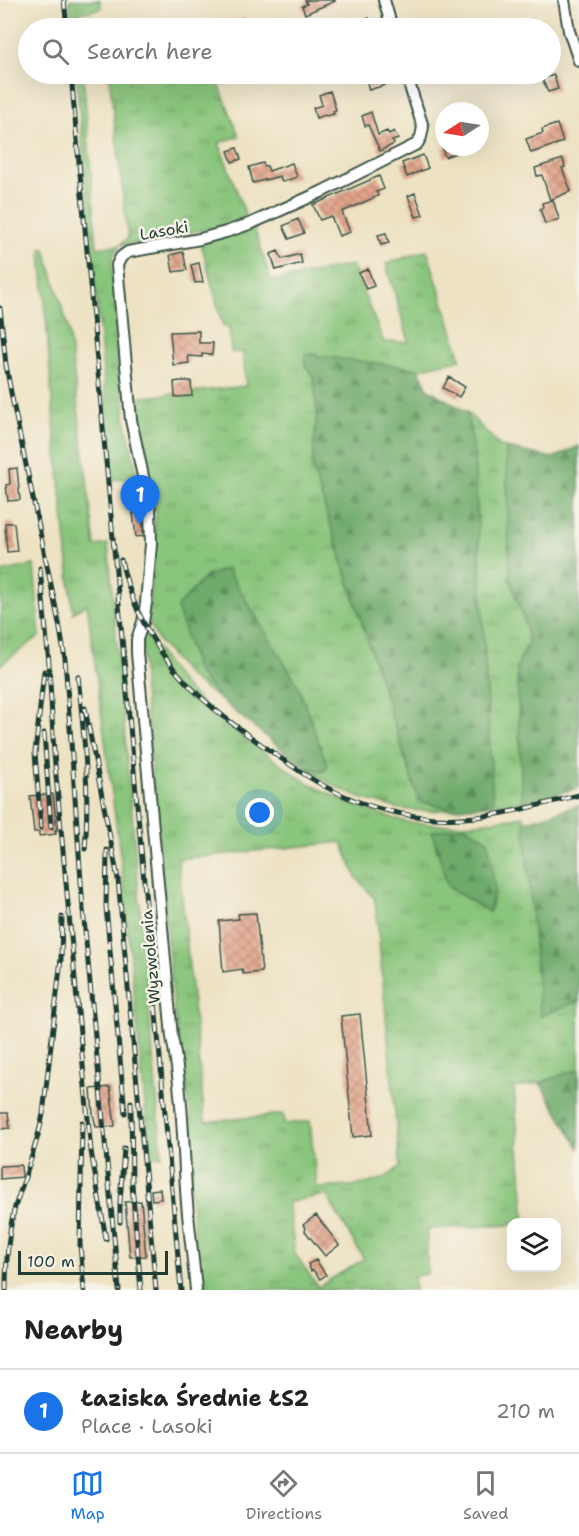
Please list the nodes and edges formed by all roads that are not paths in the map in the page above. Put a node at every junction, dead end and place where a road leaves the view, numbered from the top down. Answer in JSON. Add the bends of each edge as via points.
{"nodes":[{"id":1,"x":384,"y":0,"type":"edge"},
{"id":2,"x":564,"y":0,"type":"edge"},
{"id":3,"x":389,"y":18,"type":"edge"},
{"id":4,"x":579,"y":62,"type":"edge"},
{"id":5,"x":409,"y":84,"type":"edge"},
{"id":6,"x":143,"y":622,"type":"joint"},
{"id":7,"x":196,"y":1290,"type":"edge"}],
"edges":[{"from":1,"to":3,"type":"street"},
{"from":2,"to":4,"type":"street"},
{"from":5,"to":6,"type":"street","name":"Lasoki","via":[[423,127],[417,144],[252,223],[200,239],[128,252],[117,265],[131,420],[150,509],[151,544]]},
{"from":6,"to":7,"type":"street","name":"Wyzwolenia","via":[[137,653]]}]}
